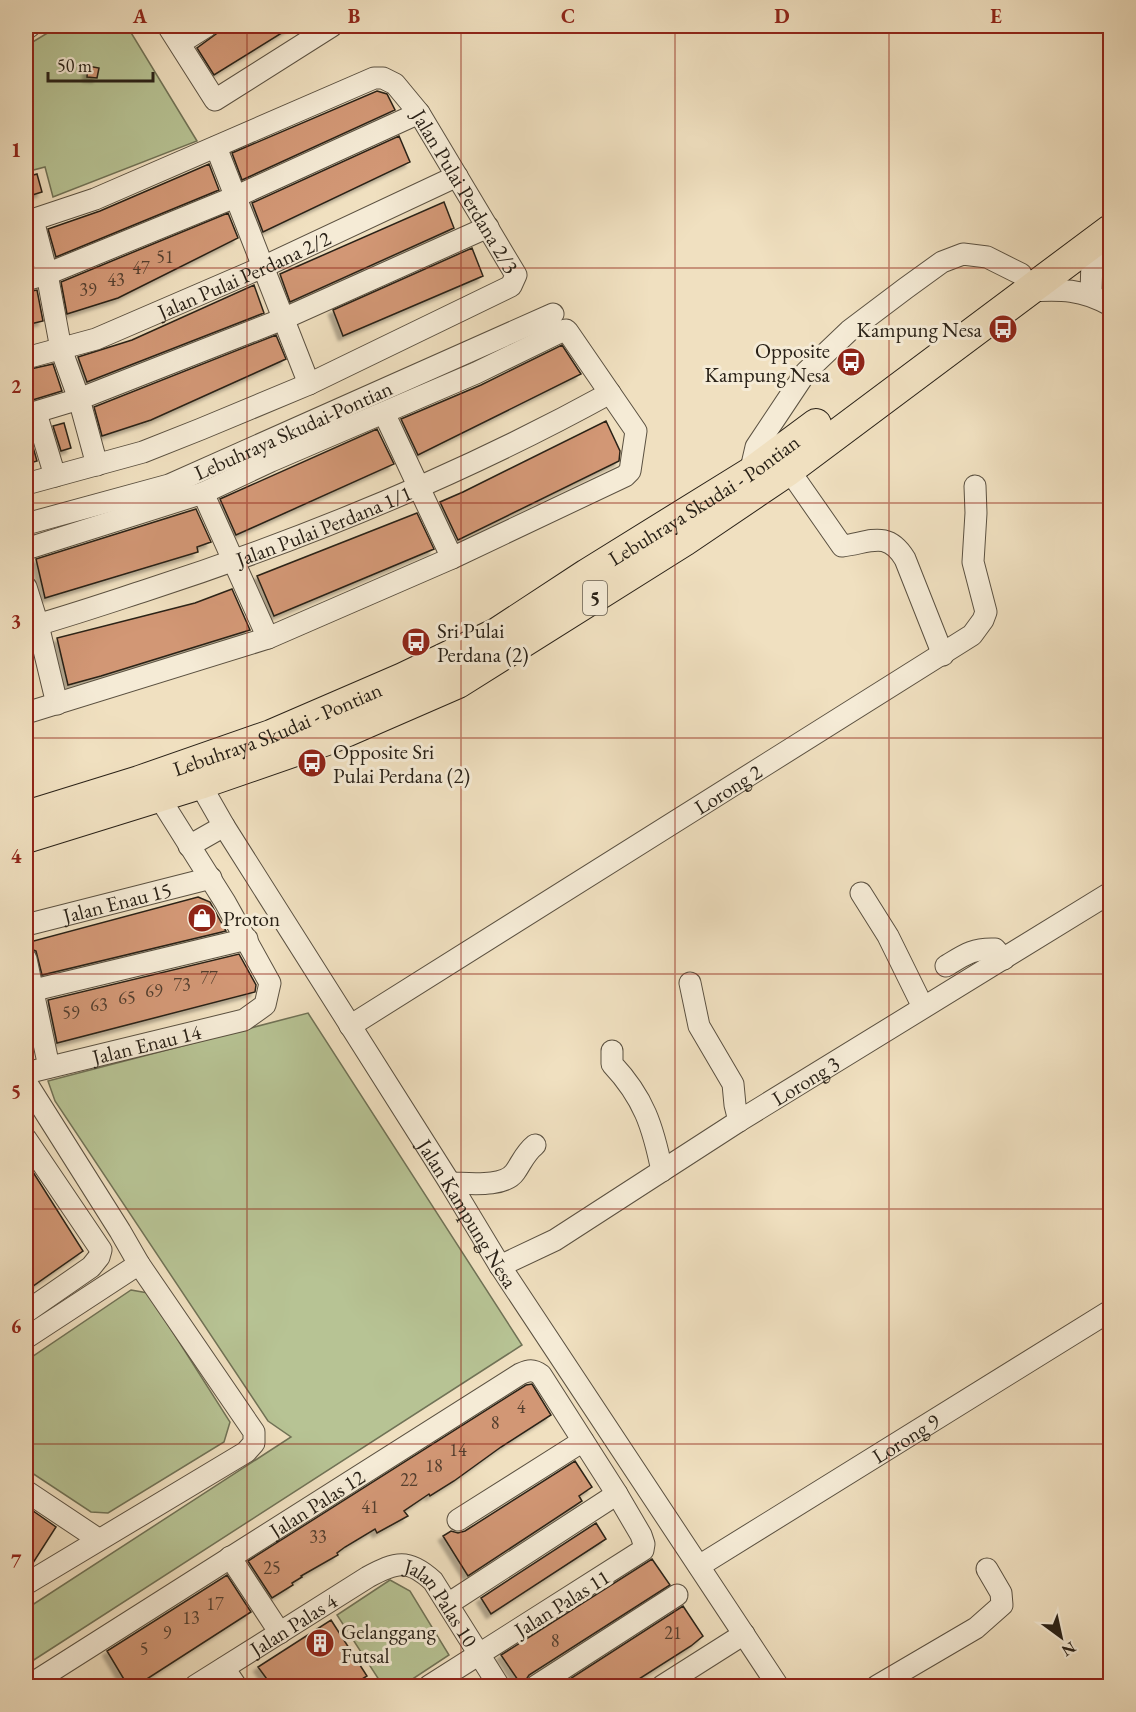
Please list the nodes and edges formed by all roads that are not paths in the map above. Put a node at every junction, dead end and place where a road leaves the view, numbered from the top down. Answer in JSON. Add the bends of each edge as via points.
{"nodes":[{"id":1,"x":30,"y":26,"type":"edge"},
{"id":2,"x":207,"y":26,"type":"edge"},
{"id":3,"x":332,"y":26,"type":"edge"},
{"id":4,"x":26,"y":29,"type":"edge"},
{"id":5,"x":174,"y":34,"type":"edge"},
{"id":6,"x":419,"y":113,"type":"junction"},
{"id":7,"x":216,"y":147,"type":"junction"},
{"id":8,"x":457,"y":176,"type":"junction"},
{"id":9,"x":236,"y":197,"type":"junction"},
{"id":10,"x":29,"y":221,"type":"edge"},
{"id":11,"x":1107,"y":226,"type":"edge"},
{"id":12,"x":488,"y":227,"type":"junction"},
{"id":13,"x":263,"y":267,"type":"junction"},
{"id":14,"x":47,"y":274,"type":"junction"},
{"id":15,"x":26,"y":280,"type":"edge"},
{"id":16,"x":1025,"y":282,"type":"junction"},
{"id":17,"x":1091,"y":294,"type":"junction"},
{"id":18,"x":1110,"y":305,"type":"edge"},
{"id":19,"x":553,"y":315,"type":"dead end"},
{"id":20,"x":284,"y":319,"type":"junction"},
{"id":21,"x":61,"y":349,"type":"junction"},
{"id":22,"x":26,"y":358,"type":"edge"},
{"id":23,"x":309,"y":384,"type":"junction"},
{"id":24,"x":610,"y":393,"type":"junction"},
{"id":25,"x":79,"y":399,"type":"junction"},
{"id":26,"x":384,"y":413,"type":"junction"},
{"id":27,"x":31,"y":414,"type":"edge"},
{"id":28,"x":97,"y":465,"type":"junction"},
{"id":29,"x":789,"y":470,"type":"junction"},
{"id":30,"x":750,"y":473,"type":"junction"},
{"id":31,"x":55,"y":476,"type":"junction"},
{"id":32,"x":26,"y":484,"type":"edge"},
{"id":33,"x":975,"y":486,"type":"dead end"},
{"id":34,"x":420,"y":488,"type":"junction"},
{"id":35,"x":203,"y":493,"type":"junction"},
{"id":36,"x":26,"y":524,"type":"edge"},
{"id":37,"x":26,"y":549,"type":"edge"},
{"id":38,"x":452,"y":558,"type":"junction"},
{"id":39,"x":234,"y":562,"type":"junction"},
{"id":40,"x":26,"y":587,"type":"edge"},
{"id":41,"x":32,"y":627,"type":"edge"},
{"id":42,"x":268,"y":638,"type":"junction"},
{"id":43,"x":942,"y":656,"type":"junction"},
{"id":44,"x":57,"y":704,"type":"junction"},
{"id":45,"x":26,"y":713,"type":"edge"},
{"id":46,"x":200,"y":784,"type":"junction"},
{"id":47,"x":159,"y":797,"type":"junction"},
{"id":48,"x":26,"y":816,"type":"edge"},
{"id":49,"x":224,"y":826,"type":"junction"},
{"id":50,"x":26,"y":838,"type":"edge"},
{"id":51,"x":189,"y":846,"type":"junction"},
{"id":52,"x":211,"y":878,"type":"junction"},
{"id":53,"x":861,"y":893,"type":"dead end"},
{"id":54,"x":1110,"y":893,"type":"edge"},
{"id":55,"x":26,"y":925,"type":"edge"},
{"id":56,"x":247,"y":939,"type":"junction"},
{"id":57,"x":26,"y":959,"type":"edge"},
{"id":58,"x":1004,"y":959,"type":"junction"},
{"id":59,"x":946,"y":966,"type":"dead end"},
{"id":60,"x":690,"y":983,"type":"dead end"},
{"id":61,"x":29,"y":991,"type":"edge"},
{"id":62,"x":923,"y":1007,"type":"junction"},
{"id":63,"x":350,"y":1026,"type":"junction"},
{"id":64,"x":612,"y":1051,"type":"dead end"},
{"id":65,"x":49,"y":1067,"type":"junction"},
{"id":66,"x":26,"y":1073,"type":"edge"},
{"id":67,"x":26,"y":1082,"type":"edge"},
{"id":68,"x":739,"y":1121,"type":"junction"},
{"id":69,"x":26,"y":1138,"type":"edge"},
{"id":70,"x":535,"y":1145,"type":"dead end"},
{"id":71,"x":662,"y":1171,"type":"junction"},
{"id":72,"x":450,"y":1183,"type":"junction"},
{"id":73,"x":120,"y":1231,"type":"junction"},
{"id":74,"x":101,"y":1250,"type":"junction"},
{"id":75,"x":139,"y":1264,"type":"junction"},
{"id":76,"x":500,"y":1266,"type":"junction"},
{"id":77,"x":1110,"y":1311,"type":"edge"},
{"id":78,"x":26,"y":1312,"type":"edge"},
{"id":79,"x":26,"y":1338,"type":"edge"},
{"id":80,"x":583,"y":1441,"type":"junction"},
{"id":81,"x":26,"y":1491,"type":"edge"},
{"id":82,"x":617,"y":1494,"type":"junction"},
{"id":83,"x":458,"y":1520,"type":"dead end"},
{"id":84,"x":98,"y":1539,"type":"junction"},
{"id":85,"x":643,"y":1550,"type":"joint"},
{"id":86,"x":230,"y":1557,"type":"junction"},
{"id":87,"x":392,"y":1565,"type":"joint"},
{"id":88,"x":699,"y":1566,"type":"junction"},
{"id":89,"x":987,"y":1569,"type":"dead end"},
{"id":90,"x":27,"y":1582,"type":"edge"},
{"id":91,"x":677,"y":1595,"type":"dead end"},
{"id":92,"x":448,"y":1604,"type":"junction"},
{"id":93,"x":280,"y":1633,"type":"junction"},
{"id":94,"x":744,"y":1634,"type":"junction"},
{"id":95,"x":480,"y":1655,"type":"junction"},
{"id":96,"x":224,"y":1668,"type":"junction"},
{"id":97,"x":28,"y":1686,"type":"edge"},
{"id":98,"x":195,"y":1686,"type":"edge"},
{"id":99,"x":236,"y":1686,"type":"edge"},
{"id":100,"x":429,"y":1686,"type":"edge"},
{"id":101,"x":499,"y":1686,"type":"edge"},
{"id":102,"x":536,"y":1686,"type":"edge"},
{"id":103,"x":662,"y":1686,"type":"edge"},
{"id":104,"x":778,"y":1686,"type":"edge"},
{"id":105,"x":877,"y":1686,"type":"edge"}],
"edges":[{"from":1,"to":4,"type":"street"},
{"from":2,"to":5,"type":"street"},
{"from":3,"to":5,"type":"street","via":[[215,100]]},
{"from":6,"to":7,"type":"street","name":"Jalan Pulai Perdana 2/3","via":[[395,84],[374,78]]},
{"from":6,"to":8,"type":"street","name":"Jalan Pulai Perdana 2/3"},
{"from":6,"to":9,"type":"street"},
{"from":7,"to":9,"type":"street"},
{"from":7,"to":10,"type":"street","name":"Jalan Pulai Perdana 2/3","via":[[95,199]]},
{"from":8,"to":12,"type":"street","name":"Jalan Pulai Perdana 2/3"},
{"from":8,"to":13,"type":"street","name":"Jalan Pulai Perdana 2/2"},
{"from":9,"to":13,"type":"street"},
{"from":9,"to":14,"type":"street"},
{"from":10,"to":14,"type":"street"},
{"from":11,"to":16,"type":"highway","name":"Lebuhraya Skudai - Pontian","number":"5"},
{"from":11,"to":17,"type":"street","via":[[1092,259]]},
{"from":12,"to":20,"type":"street"},
{"from":12,"to":23,"type":"street","name":"Jalan Pulai Perdana 2/3","via":[[516,275],[511,286]]},
{"from":13,"to":20,"type":"street"},
{"from":13,"to":21,"type":"street","name":"Jalan Pulai Perdana 2/2","via":[[96,339]]},
{"from":14,"to":15,"type":"street"},
{"from":14,"to":21,"type":"street"},
{"from":16,"to":17,"type":"street"},
{"from":16,"to":29,"type":"highway","name":"Lebuhraya Skudai - Pontian","number":"5"},
{"from":16,"to":30,"type":"highway","name":"Lebuhraya Skudai - Pontian","number":"5"},
{"from":16,"to":30,"type":"street","via":[[987,257],[963,254],[942,262],[849,331],[806,372],[756,447]]},
{"from":17,"to":18,"type":"street"},
{"from":19,"to":36,"type":"street","name":"Lebuhraya Skudai-Pontian","via":[[169,485]]},
{"from":20,"to":23,"type":"street"},
{"from":20,"to":25,"type":"street"},
{"from":21,"to":22,"type":"street","name":"Jalan Pulai Perdana 2/2"},
{"from":21,"to":25,"type":"street"},
{"from":23,"to":28,"type":"street","name":"Jalan Pulai Perdana 2/3","via":[[143,452]]},
{"from":24,"to":26,"type":"street","via":[[566,330]]},
{"from":24,"to":34,"type":"street","name":"Jalan Pulai Perdana 1/1","via":[[544,430]]},
{"from":24,"to":38,"type":"street","via":[[636,431],[630,471]]},
{"from":25,"to":27,"type":"street"},
{"from":25,"to":28,"type":"street"},
{"from":26,"to":34,"type":"street"},
{"from":26,"to":35,"type":"street"},
{"from":27,"to":31,"type":"street"},
{"from":28,"to":31,"type":"street","name":"Jalan Pulai Perdana 2/3"},
{"from":29,"to":43,"type":"street","via":[[842,546],[878,539],[899,549]]},
{"from":29,"to":46,"type":"highway","name":"Lebuhraya Skudai - Pontian","number":"5","via":[[655,560],[458,683],[327,740]]},
{"from":30,"to":48,"type":"highway","name":"Lebuhraya Skudai - Pontian","number":"5","via":[[496,633],[403,678],[271,735]]},
{"from":31,"to":32,"type":"street","name":"Jalan Pulai Perdana 2/3"},
{"from":33,"to":43,"type":"street","name":"Lorong 2","via":[[973,562],[986,612],[972,635]]},
{"from":34,"to":38,"type":"street"},
{"from":34,"to":39,"type":"street","name":"Jalan Pulai Perdana 1/1"},
{"from":35,"to":37,"type":"street"},
{"from":35,"to":39,"type":"street"},
{"from":38,"to":42,"type":"street"},
{"from":39,"to":41,"type":"street","name":"Jalan Pulai Perdana 1/1"},
{"from":39,"to":42,"type":"street"},
{"from":40,"to":41,"type":"street"},
{"from":41,"to":44,"type":"street"},
{"from":42,"to":44,"type":"street"},
{"from":43,"to":63,"type":"street","name":"Lorong 2"},
{"from":44,"to":45,"type":"street"},
{"from":46,"to":47,"type":"highway","name":"Lebuhraya Skudai - Pontian","number":"5"},
{"from":46,"to":49,"type":"street","name":"Jalan Kampung Nesa"},
{"from":47,"to":50,"type":"highway","name":"Lebuhraya Skudai - Pontian","number":"5"},
{"from":47,"to":51,"type":"street"},
{"from":49,"to":51,"type":"street"},
{"from":49,"to":63,"type":"street","name":"Jalan Kampung Nesa"},
{"from":51,"to":52,"type":"street"},
{"from":52,"to":55,"type":"street","name":"Jalan Enau 15"},
{"from":52,"to":56,"type":"street"},
{"from":53,"to":62,"type":"street","via":[[888,936]]},
{"from":54,"to":58,"type":"street","name":"Lorong 3"},
{"from":56,"to":61,"type":"street"},
{"from":56,"to":65,"type":"street","name":"Jalan Enau 14","via":[[270,983],[265,1005],[244,1020]]},
{"from":57,"to":61,"type":"street"},
{"from":58,"to":59,"type":"street","via":[[995,949],[984,949],[969,952]]},
{"from":58,"to":62,"type":"street","name":"Lorong 3"},
{"from":60,"to":68,"type":"street","via":[[699,1026],[733,1084]]},
{"from":61,"to":65,"type":"street"},
{"from":62,"to":68,"type":"street","name":"Lorong 3"},
{"from":63,"to":72,"type":"street","name":"Jalan Kampung Nesa"},
{"from":64,"to":71,"type":"street","via":[[612,1064],[627,1079],[650,1121]]},
{"from":65,"to":66,"type":"street","name":"Jalan Enau 14"},
{"from":67,"to":73,"type":"street"},
{"from":68,"to":71,"type":"street","name":"Lorong 3"},
{"from":69,"to":74,"type":"street"},
{"from":70,"to":72,"type":"street","via":[[503,1182]]},
{"from":71,"to":76,"type":"street","name":"Lorong 3","via":[[555,1240]]},
{"from":72,"to":76,"type":"street","name":"Jalan Kampung Nesa"},
{"from":73,"to":74,"type":"street"},
{"from":73,"to":75,"type":"street"},
{"from":74,"to":78,"type":"street","via":[[91,1267]]},
{"from":75,"to":79,"type":"street"},
{"from":75,"to":84,"type":"street","via":[[254,1432],[254,1443],[246,1452]]},
{"from":76,"to":88,"type":"street","name":"Jalan Kampung Nesa"},
{"from":77,"to":88,"type":"street","name":"Lorong 9"},
{"from":80,"to":82,"type":"street","name":"Jalan Palas 12"},
{"from":80,"to":83,"type":"street"},
{"from":80,"to":86,"type":"street","name":"Jalan Palas 12","via":[[541,1375],[529,1370]]},
{"from":81,"to":84,"type":"street"},
{"from":82,"to":85,"type":"street","name":"Jalan Palas 12","via":[[641,1535]]},
{"from":82,"to":92,"type":"street"},
{"from":84,"to":90,"type":"street"},
{"from":85,"to":95,"type":"street","name":"Jalan Palas 11"},
{"from":86,"to":93,"type":"street"},
{"from":86,"to":97,"type":"street","name":"Jalan Palas 12"},
{"from":87,"to":92,"type":"street","name":"Jalan Palas 10","via":[[406,1565],[422,1572]]},
{"from":87,"to":93,"type":"street","name":"Jalan Palas 4"},
{"from":88,"to":94,"type":"street","name":"Jalan Kampung Nesa"},
{"from":89,"to":105,"type":"street","via":[[1001,1593],[1002,1605],[976,1628]]},
{"from":91,"to":102,"type":"street"},
{"from":92,"to":95,"type":"street","name":"Jalan Palas 10"},
{"from":93,"to":96,"type":"street","name":"Jalan Palas 4"},
{"from":94,"to":103,"type":"street"},
{"from":94,"to":104,"type":"street","name":"Jalan Kampung Nesa"},
{"from":95,"to":100,"type":"street","name":"Jalan Palas 11"},
{"from":95,"to":101,"type":"street","name":"Jalan Palas 10"},
{"from":96,"to":98,"type":"street","name":"Jalan Palas 4"},
{"from":96,"to":99,"type":"street"}]}
